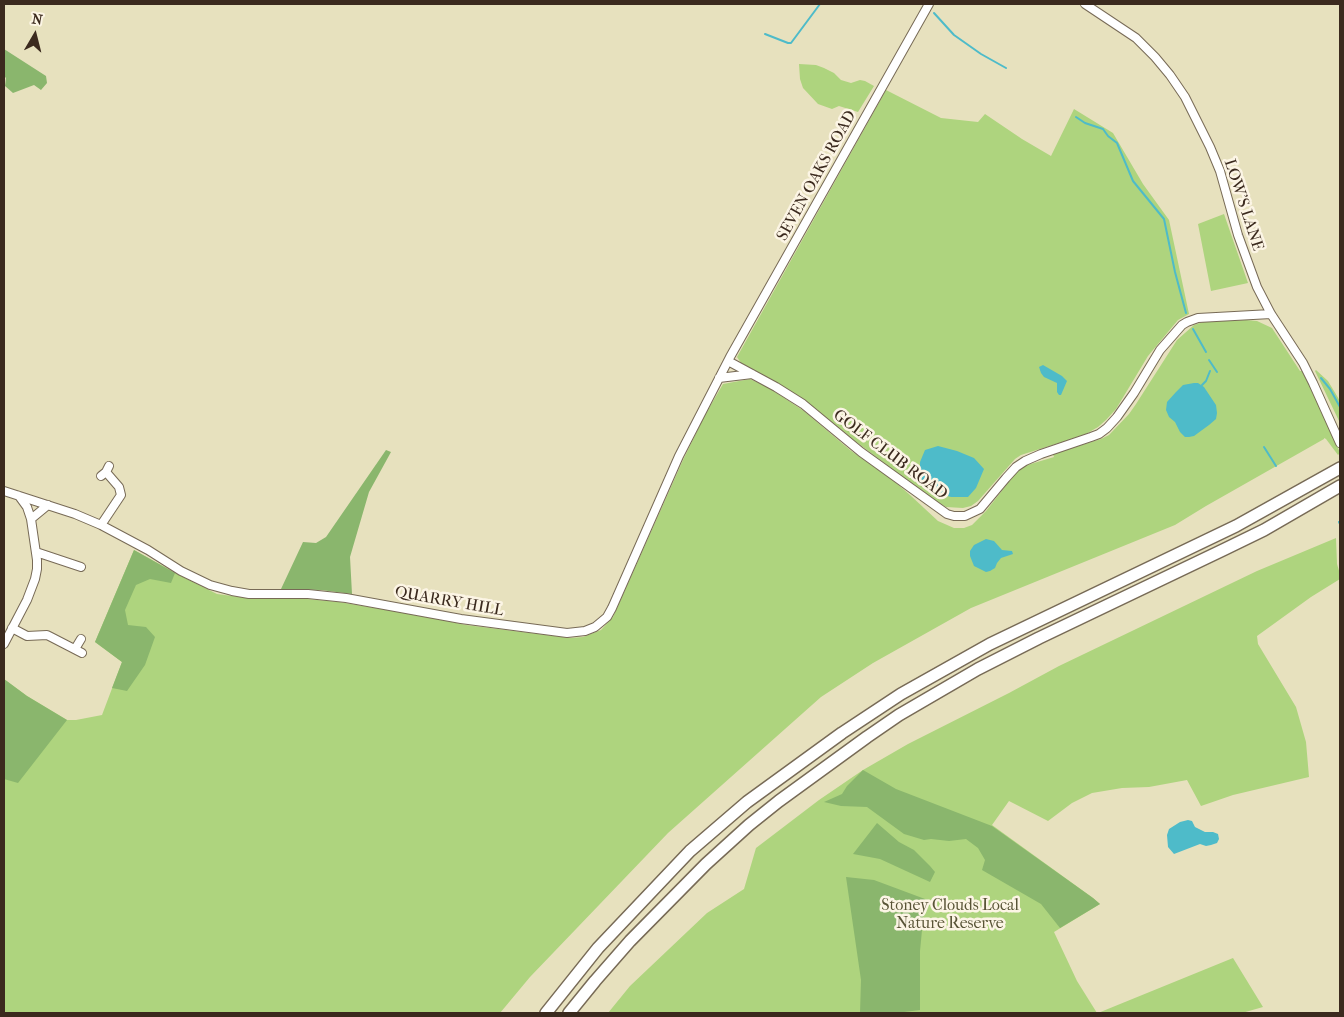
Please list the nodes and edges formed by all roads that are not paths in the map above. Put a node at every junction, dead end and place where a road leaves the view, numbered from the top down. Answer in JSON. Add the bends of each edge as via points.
{"nodes":[{"id":1,"x":929,"y":4,"type":"edge"},
{"id":2,"x":1085,"y":4,"type":"edge"},
{"id":3,"x":1271,"y":314,"type":"junction"},
{"id":4,"x":728,"y":361,"type":"junction"},
{"id":5,"x":752,"y":374,"type":"junction"},
{"id":6,"x":719,"y":378,"type":"junction"},
{"id":7,"x":1340,"y":443,"type":"edge"},
{"id":8,"x":105,"y":471,"type":"dead end"},
{"id":9,"x":1336,"y":471,"type":"edge"},
{"id":10,"x":1340,"y":486,"type":"edge"},
{"id":11,"x":4,"y":490,"type":"edge"},
{"id":12,"x":19,"y":496,"type":"junction"},
{"id":13,"x":48,"y":505,"type":"junction"},
{"id":14,"x":31,"y":519,"type":"junction"},
{"id":15,"x":101,"y":525,"type":"junction"},
{"id":16,"x":36,"y":552,"type":"junction"},
{"id":17,"x":81,"y":567,"type":"dead end"},
{"id":18,"x":12,"y":628,"type":"junction"},
{"id":19,"x":81,"y":639,"type":"dead end"},
{"id":20,"x":4,"y":644,"type":"edge"},
{"id":21,"x":546,"y":1013,"type":"edge"},
{"id":22,"x":569,"y":1013,"type":"edge"}],
"edges":[{"from":1,"to":4,"type":"street","name":"SEVEN OAKS ROAD"},
{"from":2,"to":3,"type":"street","name":"LOW'S LANE","via":[[1140,42],[1170,74],[1185,97],[1220,171],[1245,258]]},
{"from":3,"to":5,"type":"street","name":"GOLF CLUB ROAD","via":[[1198,318],[1182,325],[1160,350],[1118,417],[1107,428],[1099,434],[1025,461],[980,509],[965,516],[947,514],[861,452],[803,404]]},
{"from":3,"to":7,"type":"street","name":"LOW'S LANE","via":[[1303,363]]},
{"from":4,"to":5,"type":"street","name":"GOLF CLUB ROAD"},
{"from":4,"to":6,"type":"street","name":"QUARRY HILL"},
{"from":5,"to":6,"type":"street"},
{"from":6,"to":15,"type":"street","name":"QUARRY HILL","via":[[679,456],[612,608],[602,622],[585,631],[566,633],[518,627],[346,598],[232,591],[181,571]]},
{"from":8,"to":15,"type":"street","via":[[121,490],[121,496]]},
{"from":9,"to":21,"type":"highway","via":[[1236,526],[990,644],[901,694],[849,728],[747,802],[690,851],[598,948]]},
{"from":10,"to":22,"type":"highway","via":[[1226,550],[978,669],[867,737],[779,801],[706,864],[630,941]]},
{"from":11,"to":12,"type":"street","name":"QUARRY HILL"},
{"from":12,"to":13,"type":"street","name":"QUARRY HILL"},
{"from":12,"to":14,"type":"street"},
{"from":13,"to":14,"type":"street"},
{"from":13,"to":15,"type":"street","name":"QUARRY HILL"},
{"from":14,"to":16,"type":"street"},
{"from":16,"to":17,"type":"street"},
{"from":16,"to":18,"type":"street","via":[[35,579]]},
{"from":18,"to":19,"type":"street","via":[[28,636],[47,635],[79,651]]},
{"from":18,"to":20,"type":"street"}]}
